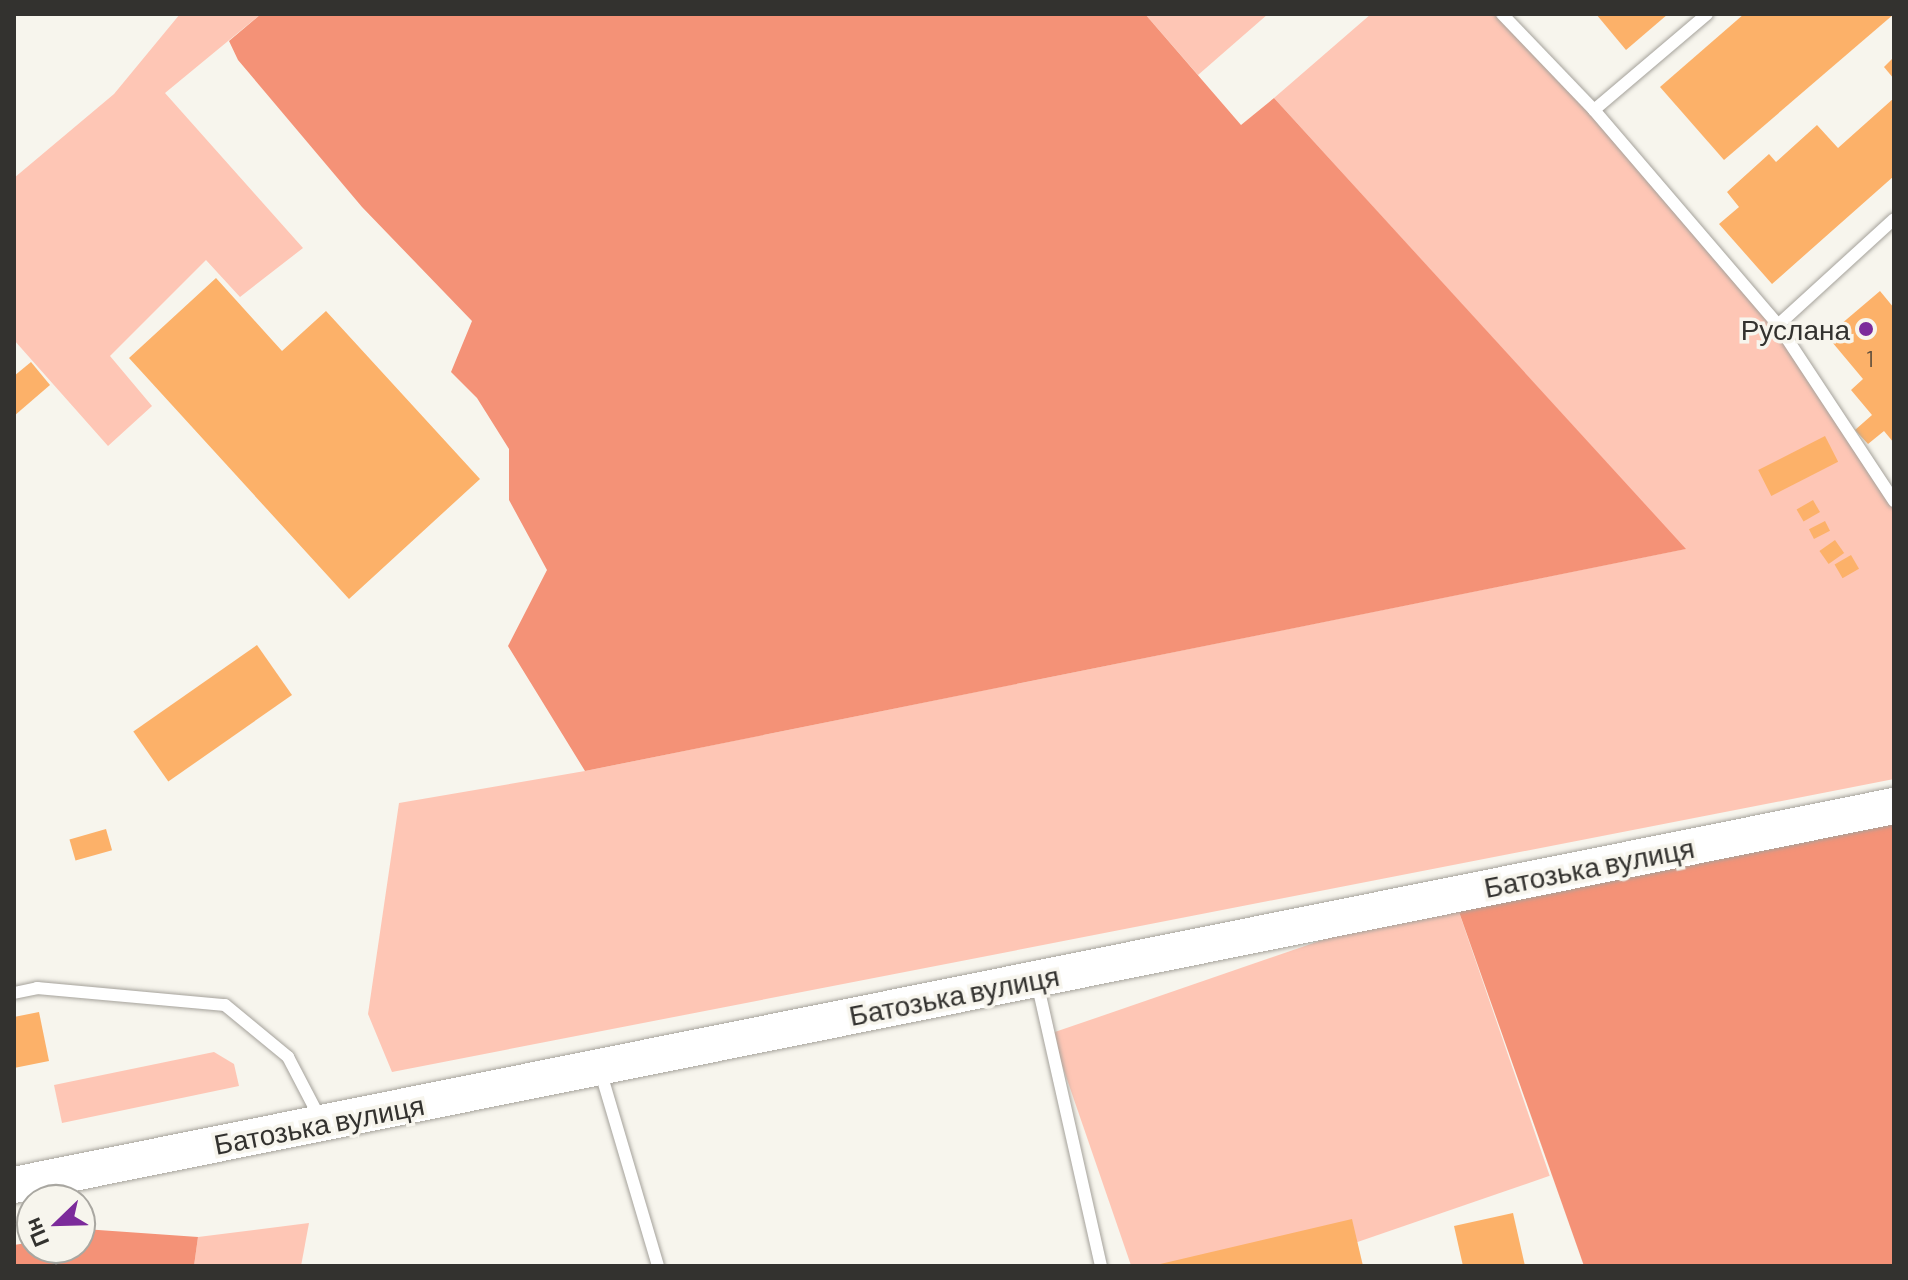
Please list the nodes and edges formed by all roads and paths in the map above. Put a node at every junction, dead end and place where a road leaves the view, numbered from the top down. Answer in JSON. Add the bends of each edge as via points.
{"nodes":[{"id":1,"x":1502,"y":14,"type":"edge"},
{"id":2,"x":1707,"y":14,"type":"edge"},
{"id":3,"x":1594,"y":110,"type":"junction"},
{"id":4,"x":1894,"y":219,"type":"edge"},
{"id":5,"x":1778,"y":325,"type":"junction"},
{"id":6,"x":1894,"y":501,"type":"edge"},
{"id":7,"x":1894,"y":806,"type":"edge"},
{"id":8,"x":1036,"y":979,"type":"junction"},
{"id":9,"x":14,"y":993,"type":"edge"},
{"id":10,"x":599,"y":1067,"type":"junction"},
{"id":11,"x":323,"y":1123,"type":"junction"},
{"id":12,"x":14,"y":1185,"type":"edge"},
{"id":13,"x":658,"y":1266,"type":"edge"},
{"id":14,"x":1101,"y":1266,"type":"edge"}],
"edges":[{"from":1,"to":3,"type":"lane"},
{"from":2,"to":3,"type":"lane"},
{"from":3,"to":5,"type":"lane"},
{"from":4,"to":5,"type":"lane"},
{"from":5,"to":6,"type":"lane"},
{"from":7,"to":8,"type":"street","name":"Батозька вулиця"},
{"from":8,"to":10,"type":"street","name":"Батозька вулиця"},
{"from":8,"to":14,"type":"lane"},
{"from":9,"to":11,"type":"lane","via":[[37,988],[225,1005],[288,1057]]},
{"from":10,"to":11,"type":"street","name":"Батозька вулиця"},
{"from":10,"to":13,"type":"lane"},
{"from":11,"to":12,"type":"street","name":"Батозька вулиця"}]}
